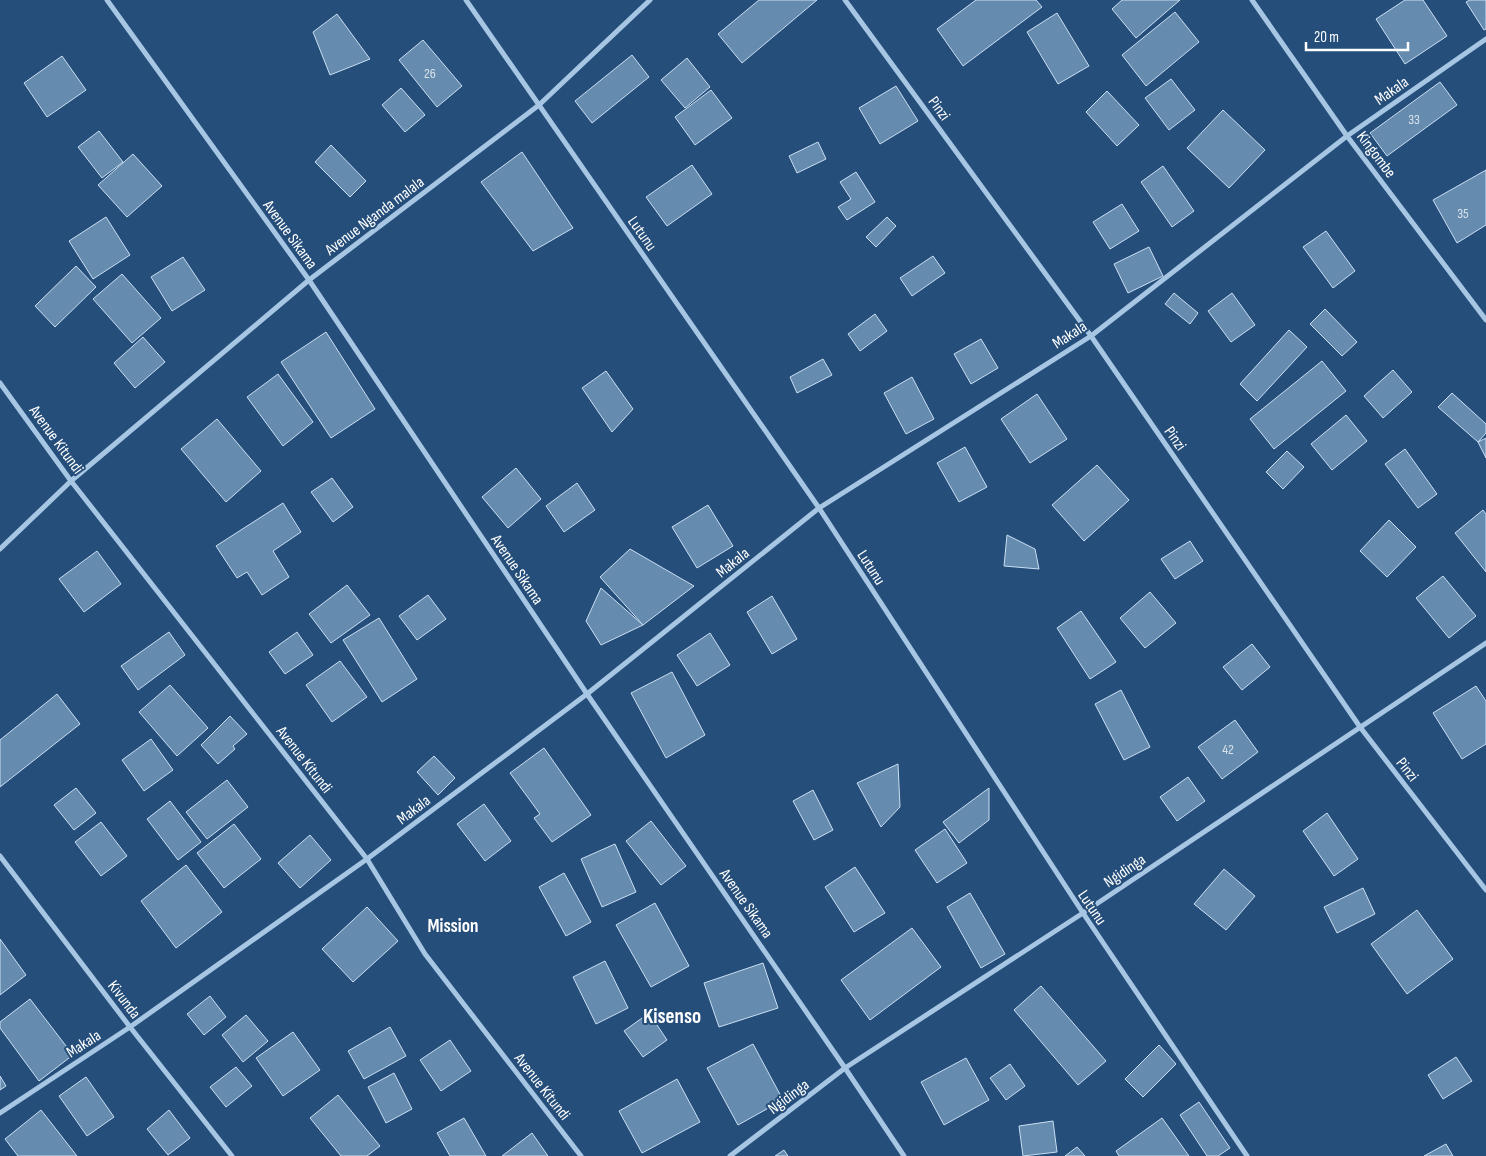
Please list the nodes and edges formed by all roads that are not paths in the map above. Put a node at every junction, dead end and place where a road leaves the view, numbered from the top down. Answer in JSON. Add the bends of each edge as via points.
{"nodes":[{"id":1,"x":107,"y":0,"type":"edge"},
{"id":2,"x":466,"y":0,"type":"edge"},
{"id":3,"x":650,"y":0,"type":"edge"},
{"id":4,"x":845,"y":0,"type":"edge"},
{"id":5,"x":1252,"y":0,"type":"edge"},
{"id":6,"x":1486,"y":38,"type":"edge"},
{"id":7,"x":539,"y":105,"type":"junction"},
{"id":8,"x":1347,"y":136,"type":"junction"},
{"id":9,"x":309,"y":280,"type":"junction"},
{"id":10,"x":1486,"y":320,"type":"edge"},
{"id":11,"x":1091,"y":336,"type":"junction"},
{"id":12,"x":0,"y":383,"type":"edge"},
{"id":13,"x":71,"y":481,"type":"junction"},
{"id":14,"x":819,"y":508,"type":"junction"},
{"id":15,"x":0,"y":549,"type":"edge"},
{"id":16,"x":1486,"y":643,"type":"edge"},
{"id":17,"x":587,"y":694,"type":"junction"},
{"id":18,"x":1360,"y":727,"type":"junction"},
{"id":19,"x":0,"y":856,"type":"edge"},
{"id":20,"x":367,"y":859,"type":"junction"},
{"id":21,"x":1486,"y":890,"type":"edge"},
{"id":22,"x":1083,"y":913,"type":"junction"},
{"id":23,"x":130,"y":1027,"type":"junction"},
{"id":24,"x":845,"y":1068,"type":"junction"},
{"id":25,"x":0,"y":1113,"type":"edge"},
{"id":26,"x":232,"y":1156,"type":"edge"},
{"id":27,"x":581,"y":1156,"type":"edge"},
{"id":28,"x":730,"y":1156,"type":"edge"},
{"id":29,"x":904,"y":1156,"type":"edge"},
{"id":30,"x":1247,"y":1156,"type":"edge"}],
"edges":[{"from":1,"to":9,"type":"street","name":"Avenue Sikama"},
{"from":2,"to":7,"type":"street","name":"Lutunu"},
{"from":3,"to":7,"type":"street","name":"Avenue Nganda malala"},
{"from":4,"to":11,"type":"street","name":"Pinzi"},
{"from":5,"to":8,"type":"street","name":"Kingombe"},
{"from":6,"to":8,"type":"street","name":"Makala"},
{"from":7,"to":9,"type":"street","name":"Avenue Nganda malala"},
{"from":7,"to":14,"type":"street","name":"Lutunu"},
{"from":8,"to":10,"type":"street","name":"Kingombe"},
{"from":8,"to":11,"type":"street","name":"Makala"},
{"from":9,"to":13,"type":"street","name":"Avenue Nganda malala"},
{"from":9,"to":17,"type":"street","name":"Avenue Sikama"},
{"from":11,"to":14,"type":"street","name":"Makala"},
{"from":11,"to":18,"type":"street","name":"Pinzi"},
{"from":12,"to":13,"type":"street","name":"Avenue Kitundi"},
{"from":13,"to":15,"type":"street","name":"Avenue Nganda malala"},
{"from":13,"to":20,"type":"street","name":"Avenue Kitundi"},
{"from":14,"to":17,"type":"street","name":"Makala"},
{"from":14,"to":22,"type":"street","name":"Lutunu"},
{"from":16,"to":18,"type":"street","name":"Ngidinga"},
{"from":17,"to":20,"type":"street","name":"Makala"},
{"from":17,"to":24,"type":"street","name":"Avenue Sikama"},
{"from":18,"to":21,"type":"street","name":"Pinzi"},
{"from":18,"to":22,"type":"street","name":"Ngidinga"},
{"from":19,"to":23,"type":"street","name":"Kivunda"},
{"from":20,"to":23,"type":"street","name":"Makala"},
{"from":20,"to":27,"type":"street","name":"Avenue Kitundi","via":[[425,954]]},
{"from":22,"to":24,"type":"street","name":"Ngidinga"},
{"from":22,"to":30,"type":"street","name":"Lutunu"},
{"from":23,"to":25,"type":"street","name":"Makala"},
{"from":23,"to":26,"type":"street","name":"Kivunda"},
{"from":24,"to":28,"type":"street","name":"Ngidinga"},
{"from":24,"to":29,"type":"street","name":"Avenue Sikama"}]}
